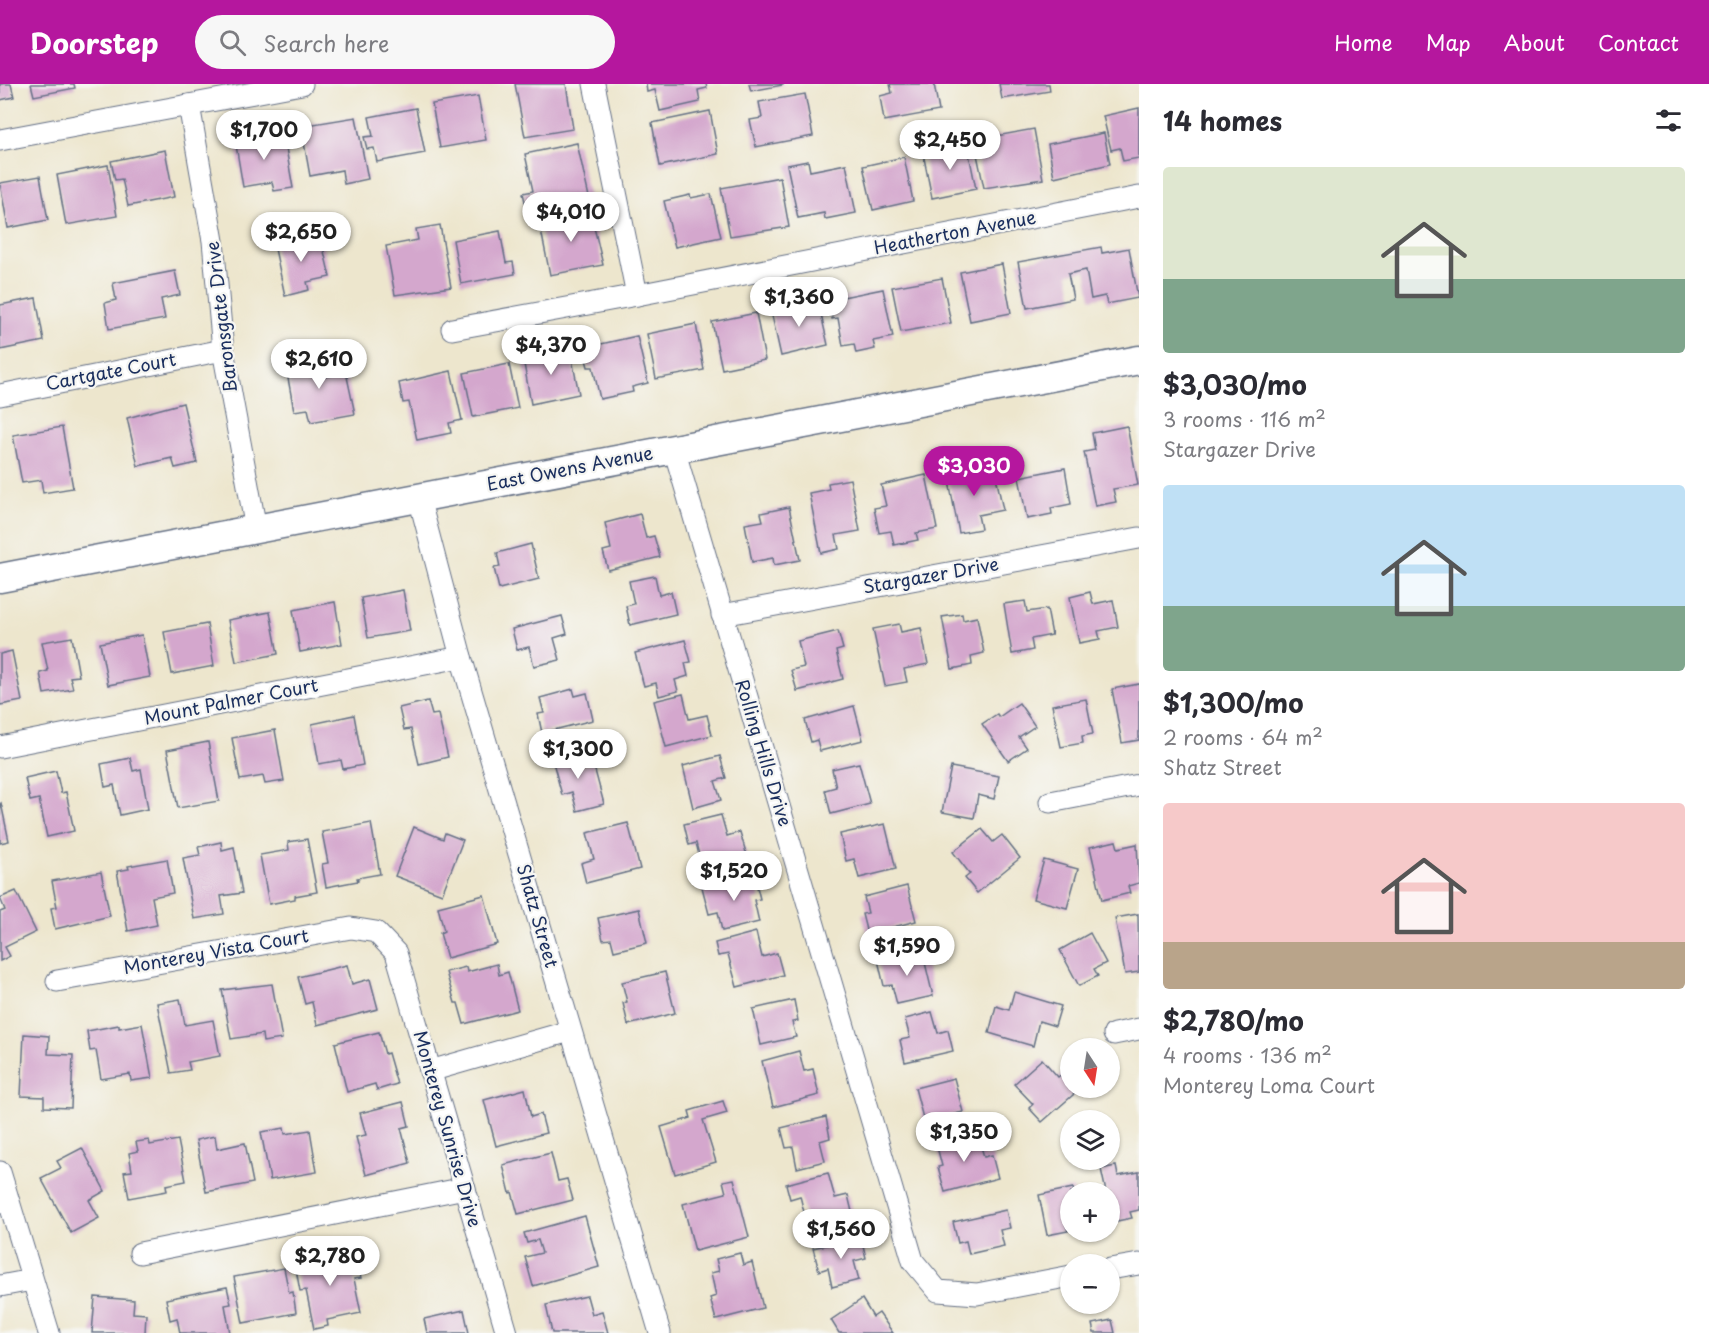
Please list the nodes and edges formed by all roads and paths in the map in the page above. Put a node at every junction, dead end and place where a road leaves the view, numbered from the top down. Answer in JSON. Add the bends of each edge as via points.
{"nodes":[{"id":1,"x":302,"y":84,"type":"edge"},
{"id":2,"x":594,"y":84,"type":"edge"},
{"id":3,"x":189,"y":105,"type":"junction"},
{"id":4,"x":0,"y":140,"type":"edge"},
{"id":5,"x":1139,"y":197,"type":"edge"},
{"id":6,"x":637,"y":295,"type":"junction"},
{"id":7,"x":452,"y":329,"type":"dead end"},
{"id":8,"x":223,"y":350,"type":"junction"},
{"id":9,"x":1139,"y":360,"type":"edge"},
{"id":10,"x":0,"y":395,"type":"edge"},
{"id":11,"x":674,"y":449,"type":"junction"},
{"id":12,"x":419,"y":498,"type":"junction"},
{"id":13,"x":256,"y":529,"type":"junction"},
{"id":14,"x":1139,"y":538,"type":"edge"},
{"id":15,"x":0,"y":578,"type":"edge"},
{"id":16,"x":722,"y":615,"type":"junction"},
{"id":17,"x":461,"y":657,"type":"junction"},
{"id":18,"x":0,"y":747,"type":"edge"},
{"id":19,"x":1139,"y":785,"type":"edge"},
{"id":20,"x":1050,"y":802,"type":"dead end"},
{"id":21,"x":376,"y":932,"type":"joint"},
{"id":22,"x":57,"y":981,"type":"dead end"},
{"id":23,"x":1139,"y":1029,"type":"edge"},
{"id":24,"x":570,"y":1030,"type":"junction"},
{"id":25,"x":1114,"y":1034,"type":"dead end"},
{"id":26,"x":430,"y":1071,"type":"junction"},
{"id":27,"x":0,"y":1172,"type":"edge"},
{"id":28,"x":465,"y":1188,"type":"junction"},
{"id":29,"x":140,"y":1253,"type":"dead end"},
{"id":30,"x":1139,"y":1263,"type":"edge"},
{"id":31,"x":1120,"y":1267,"type":"edge"},
{"id":32,"x":1060,"y":1278,"type":"edge"},
{"id":33,"x":32,"y":1280,"type":"junction"},
{"id":34,"x":0,"y":1286,"type":"edge"},
{"id":35,"x":48,"y":1333,"type":"edge"},
{"id":36,"x":507,"y":1333,"type":"edge"},
{"id":37,"x":660,"y":1333,"type":"edge"}],
"edges":[{"from":1,"to":3,"type":"street"},
{"from":2,"to":6,"type":"street"},
{"from":3,"to":4,"type":"street"},
{"from":3,"to":8,"type":"street","name":"Baronsgate Drive","via":[[213,241]]},
{"from":5,"to":6,"type":"street","name":"Heatherton Avenue"},
{"from":6,"to":7,"type":"street","name":"Heatherton Avenue"},
{"from":8,"to":10,"type":"street","name":"Cartgate Court"},
{"from":8,"to":13,"type":"street","name":"Baronsgate Drive"},
{"from":9,"to":11,"type":"main road","name":"East Owens Avenue"},
{"from":11,"to":12,"type":"main road","name":"East Owens Avenue"},
{"from":11,"to":16,"type":"street","name":"Rolling Hills Drive"},
{"from":12,"to":13,"type":"main road","name":"East Owens Avenue"},
{"from":12,"to":17,"type":"street","name":"Shatz Street"},
{"from":13,"to":15,"type":"main road","name":"East Owens Avenue"},
{"from":14,"to":16,"type":"street","name":"Stargazer Drive"},
{"from":16,"to":32,"type":"street","name":"Rolling Hills Drive","via":[[914,1261],[938,1291],[976,1294]]},
{"from":17,"to":18,"type":"street","name":"Mount Palmer Court"},
{"from":17,"to":24,"type":"street","name":"Shatz Street"},
{"from":19,"to":20,"type":"street"},
{"from":21,"to":22,"type":"street","name":"Monterey Vista Court","via":[[351,928]]},
{"from":21,"to":26,"type":"street","name":"Monterey Sunrise Drive","via":[[396,953]]},
{"from":23,"to":25,"type":"street"},
{"from":24,"to":26,"type":"street"},
{"from":24,"to":37,"type":"street","name":"Shatz Street"},
{"from":26,"to":28,"type":"street","name":"Monterey Sunrise Drive"},
{"from":27,"to":33,"type":"street"},
{"from":28,"to":29,"type":"street"},
{"from":28,"to":36,"type":"street","name":"Monterey Sunrise Drive"},
{"from":30,"to":31,"type":"street"},
{"from":33,"to":34,"type":"street"},
{"from":33,"to":35,"type":"street"}]}
